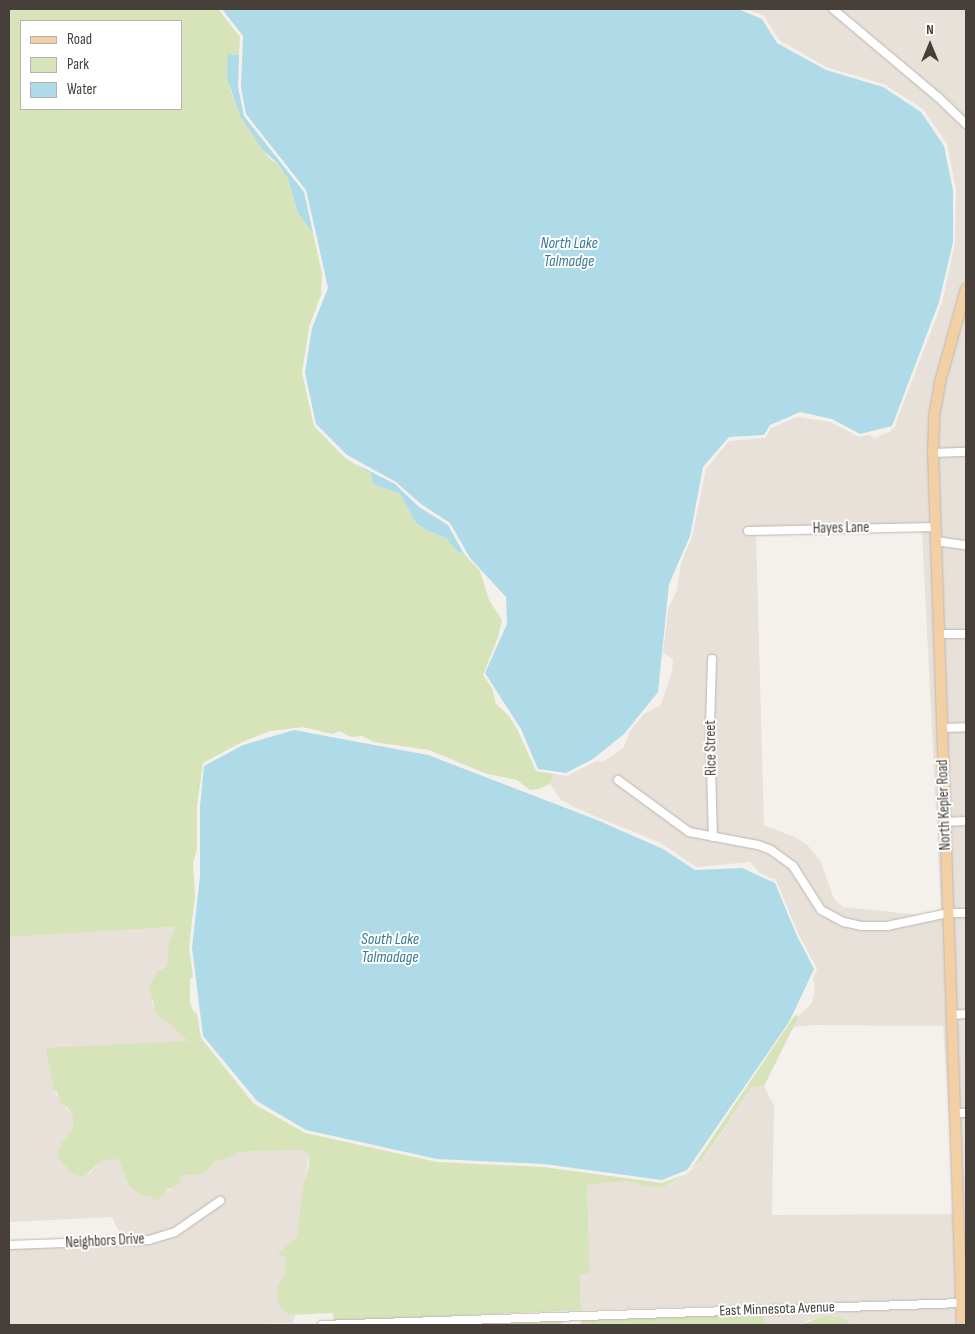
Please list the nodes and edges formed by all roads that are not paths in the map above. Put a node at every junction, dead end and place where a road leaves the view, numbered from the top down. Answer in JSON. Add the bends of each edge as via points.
{"nodes":[{"id":1,"x":833,"y":9,"type":"edge"},
{"id":2,"x":966,"y":124,"type":"edge"},
{"id":3,"x":966,"y":289,"type":"edge"},
{"id":4,"x":966,"y":452,"type":"edge"},
{"id":5,"x":933,"y":453,"type":"junction"},
{"id":6,"x":935,"y":527,"type":"junction"},
{"id":7,"x":748,"y":531,"type":"dead end"},
{"id":8,"x":936,"y":541,"type":"junction"},
{"id":9,"x":966,"y":545,"type":"edge"},
{"id":10,"x":939,"y":634,"type":"junction"},
{"id":11,"x":966,"y":634,"type":"edge"},
{"id":12,"x":712,"y":659,"type":"dead end"},
{"id":13,"x":966,"y":727,"type":"edge"},
{"id":14,"x":942,"y":728,"type":"junction"},
{"id":15,"x":618,"y":780,"type":"dead end"},
{"id":16,"x":966,"y":821,"type":"edge"},
{"id":17,"x":945,"y":822,"type":"junction"},
{"id":18,"x":713,"y":837,"type":"junction"},
{"id":19,"x":948,"y":913,"type":"junction"},
{"id":20,"x":966,"y":913,"type":"edge"},
{"id":21,"x":966,"y":1014,"type":"edge"},
{"id":22,"x":951,"y":1015,"type":"junction"},
{"id":23,"x":955,"y":1113,"type":"junction"},
{"id":24,"x":966,"y":1113,"type":"edge"},
{"id":25,"x":220,"y":1201,"type":"dead end"},
{"id":26,"x":9,"y":1245,"type":"edge"},
{"id":27,"x":961,"y":1303,"type":"junction"},
{"id":28,"x":322,"y":1325,"type":"edge"},
{"id":29,"x":962,"y":1325,"type":"edge"}],
"edges":[{"from":1,"to":2,"type":"street"},
{"from":3,"to":5,"type":"main road","name":"North Kepler Road","via":[[940,382],[934,417]]},
{"from":4,"to":5,"type":"street"},
{"from":5,"to":6,"type":"main road","name":"North Kepler Road"},
{"from":6,"to":7,"type":"street","name":"Hayes Lane"},
{"from":6,"to":8,"type":"main road","name":"North Kepler Road"},
{"from":8,"to":9,"type":"street"},
{"from":8,"to":10,"type":"main road","name":"North Kepler Road"},
{"from":10,"to":11,"type":"street"},
{"from":10,"to":14,"type":"main road","name":"North Kepler Road"},
{"from":12,"to":18,"type":"street","name":"Rice Street"},
{"from":13,"to":14,"type":"street"},
{"from":14,"to":17,"type":"main road","name":"North Kepler Road"},
{"from":15,"to":18,"type":"street","via":[[690,832]]},
{"from":16,"to":17,"type":"street"},
{"from":17,"to":19,"type":"main road","name":"North Kepler Road"},
{"from":18,"to":19,"type":"street","via":[[758,845],[779,856],[793,866],[821,910],[844,922],[887,926]]},
{"from":19,"to":20,"type":"street"},
{"from":19,"to":22,"type":"main road","name":"North Kepler Road"},
{"from":21,"to":22,"type":"street"},
{"from":22,"to":23,"type":"main road","name":"North Kepler Road"},
{"from":23,"to":24,"type":"street"},
{"from":23,"to":27,"type":"main road","name":"North Kepler Road"},
{"from":25,"to":26,"type":"street","name":"Neighbors Drive","via":[[175,1232],[149,1240]]},
{"from":27,"to":28,"type":"street","name":"East Minnesota Avenue"},
{"from":27,"to":29,"type":"main road","name":"North Kepler Road"}]}
